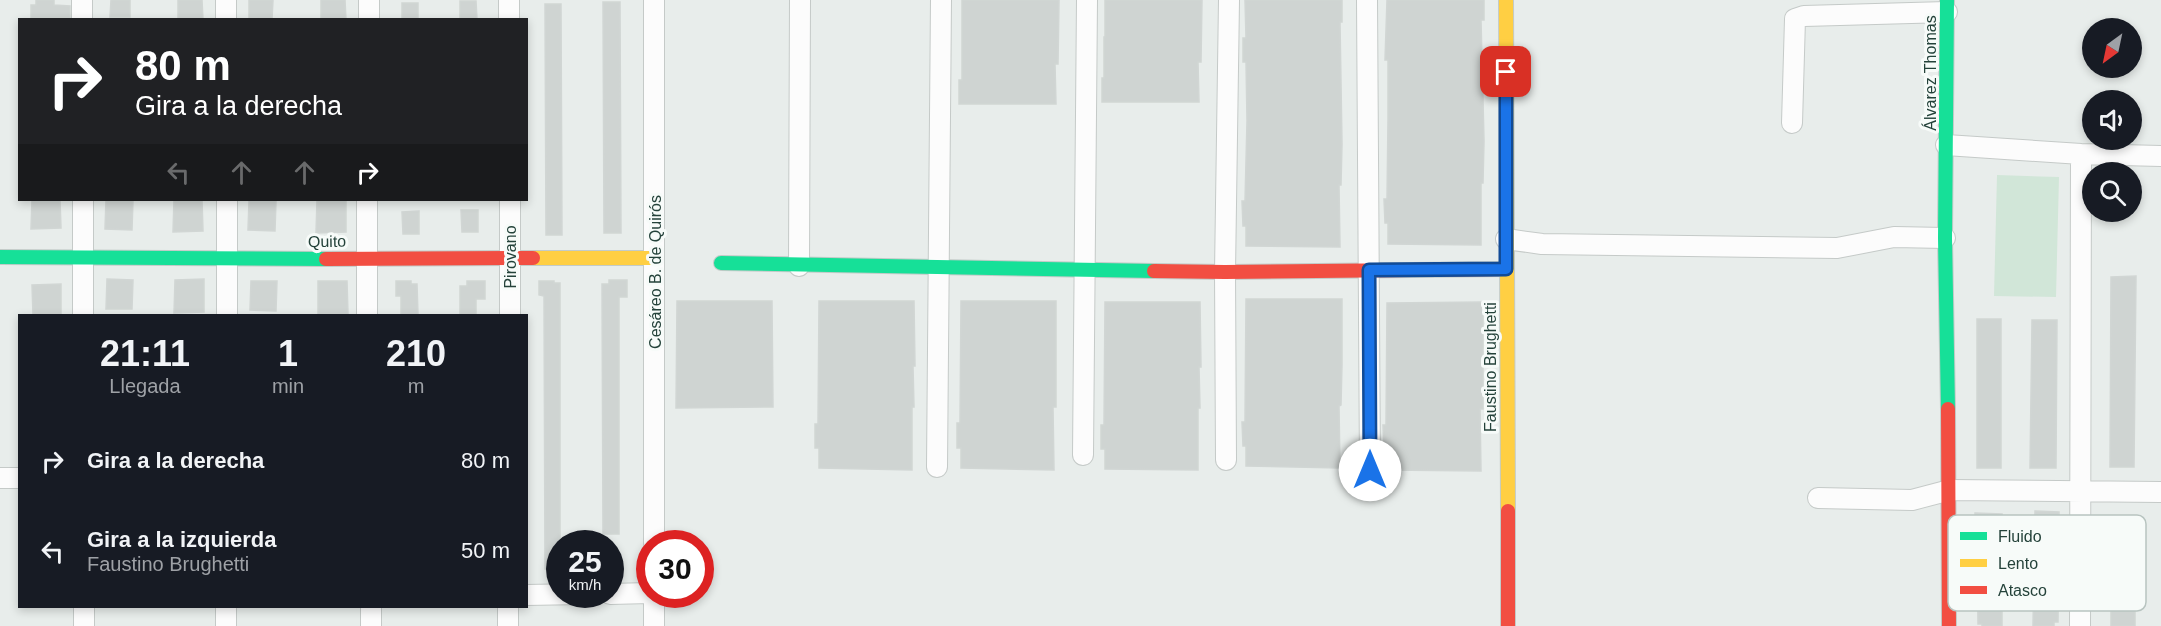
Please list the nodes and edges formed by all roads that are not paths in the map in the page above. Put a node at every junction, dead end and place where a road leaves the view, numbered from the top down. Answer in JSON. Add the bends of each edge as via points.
{"nodes":[{"id":1,"x":82,"y":0,"type":"edge"},
{"id":2,"x":226,"y":0,"type":"edge"},
{"id":3,"x":369,"y":0,"type":"edge"},
{"id":4,"x":509,"y":0,"type":"edge"},
{"id":5,"x":654,"y":0,"type":"edge"},
{"id":6,"x":800,"y":0,"type":"edge"},
{"id":7,"x":941,"y":0,"type":"edge"},
{"id":8,"x":1087,"y":0,"type":"edge"},
{"id":9,"x":1229,"y":0,"type":"edge"},
{"id":10,"x":1367,"y":0,"type":"edge"},
{"id":11,"x":1506,"y":0,"type":"edge"},
{"id":12,"x":1947,"y":6,"type":"edge"},
{"id":13,"x":82,"y":18,"type":"edge"},
{"id":14,"x":226,"y":18,"type":"edge"},
{"id":15,"x":369,"y":18,"type":"edge"},
{"id":16,"x":509,"y":18,"type":"edge"},
{"id":17,"x":1792,"y":123,"type":"dead end"},
{"id":18,"x":1946,"y":145,"type":"junction"},
{"id":19,"x":2081,"y":154,"type":"junction"},
{"id":20,"x":2161,"y":156,"type":"edge"},
{"id":21,"x":83,"y":201,"type":"edge"},
{"id":22,"x":227,"y":201,"type":"edge"},
{"id":23,"x":367,"y":201,"type":"edge"},
{"id":24,"x":510,"y":201,"type":"edge"},
{"id":25,"x":1506,"y":238,"type":"junction"},
{"id":26,"x":1945,"y":238,"type":"junction"},
{"id":27,"x":0,"y":257,"type":"edge"},
{"id":28,"x":83,"y":257,"type":"junction"},
{"id":29,"x":367,"y":257,"type":"junction"},
{"id":30,"x":655,"y":258,"type":"junction"},
{"id":31,"x":228,"y":259,"type":"junction"},
{"id":32,"x":510,"y":259,"type":"junction"},
{"id":33,"x":721,"y":263,"type":"dead end"},
{"id":34,"x":800,"y":266,"type":"junction"},
{"id":35,"x":939,"y":267,"type":"junction"},
{"id":36,"x":1506,"y":269,"type":"junction"},
{"id":37,"x":1085,"y":270,"type":"junction"},
{"id":38,"x":1369,"y":270,"type":"junction"},
{"id":39,"x":1225,"y":272,"type":"junction"},
{"id":40,"x":83,"y":314,"type":"edge"},
{"id":41,"x":227,"y":314,"type":"edge"},
{"id":42,"x":367,"y":314,"type":"edge"},
{"id":43,"x":510,"y":314,"type":"edge"},
{"id":44,"x":1083,"y":455,"type":"dead end"},
{"id":45,"x":1226,"y":460,"type":"dead end"},
{"id":46,"x":937,"y":467,"type":"dead end"},
{"id":47,"x":1370,"y":470,"type":"dead end"},
{"id":48,"x":0,"y":478,"type":"edge"},
{"id":49,"x":18,"y":478,"type":"edge"},
{"id":50,"x":1950,"y":490,"type":"junction"},
{"id":51,"x":2081,"y":491,"type":"junction"},
{"id":52,"x":2161,"y":492,"type":"edge"},
{"id":53,"x":1818,"y":498,"type":"dead end"},
{"id":54,"x":1950,"y":515,"type":"edge"},
{"id":55,"x":2081,"y":515,"type":"edge"},
{"id":56,"x":654,"y":530,"type":"edge"},
{"id":57,"x":528,"y":595,"type":"edge"},
{"id":58,"x":546,"y":595,"type":"edge"},
{"id":59,"x":84,"y":608,"type":"edge"},
{"id":60,"x":226,"y":608,"type":"edge"},
{"id":61,"x":371,"y":608,"type":"edge"},
{"id":62,"x":508,"y":608,"type":"edge"},
{"id":63,"x":653,"y":608,"type":"edge"},
{"id":64,"x":1949,"y":611,"type":"edge"},
{"id":65,"x":2080,"y":611,"type":"edge"},
{"id":66,"x":84,"y":626,"type":"edge"},
{"id":67,"x":226,"y":626,"type":"edge"},
{"id":68,"x":370,"y":626,"type":"edge"},
{"id":69,"x":508,"y":626,"type":"edge"},
{"id":70,"x":654,"y":626,"type":"edge"},
{"id":71,"x":1508,"y":626,"type":"edge"},
{"id":72,"x":1949,"y":626,"type":"edge"},
{"id":73,"x":2080,"y":626,"type":"edge"}],
"edges":[{"from":1,"to":13,"type":"street"},
{"from":2,"to":14,"type":"street"},
{"from":3,"to":15,"type":"street"},
{"from":4,"to":16,"type":"street"},
{"from":5,"to":30,"type":"street","name":"Cesáreo B. de Quirós"},
{"from":6,"to":34,"type":"street"},
{"from":7,"to":35,"type":"street"},
{"from":8,"to":37,"type":"street"},
{"from":9,"to":39,"type":"street"},
{"from":10,"to":38,"type":"street"},
{"from":11,"to":25,"type":"street","name":"Faustino Brughetti"},
{"from":12,"to":17,"type":"street","via":[[1796,19]]},
{"from":12,"to":18,"type":"street","name":"Álvarez Thomas"},
{"from":18,"to":19,"type":"street"},
{"from":18,"to":26,"type":"street","name":"Álvarez Thomas"},
{"from":19,"to":20,"type":"street"},
{"from":19,"to":51,"type":"street"},
{"from":21,"to":28,"type":"street"},
{"from":22,"to":31,"type":"street"},
{"from":23,"to":29,"type":"street"},
{"from":24,"to":32,"type":"street","name":"Pirovano"},
{"from":25,"to":26,"type":"street","via":[[1542,244],[1838,248],[1894,237]]},
{"from":25,"to":36,"type":"street","name":"Faustino Brughetti"},
{"from":26,"to":50,"type":"street","name":"Álvarez Thomas"},
{"from":27,"to":28,"type":"street","name":"Quito"},
{"from":28,"to":31,"type":"street","name":"Quito"},
{"from":28,"to":40,"type":"street"},
{"from":29,"to":31,"type":"street","name":"Quito"},
{"from":29,"to":32,"type":"street","name":"Quito"},
{"from":29,"to":42,"type":"street"},
{"from":30,"to":32,"type":"street","name":"Quito"},
{"from":30,"to":56,"type":"street","name":"Cesáreo B. de Quirós"},
{"from":31,"to":41,"type":"street"},
{"from":32,"to":43,"type":"street","name":"Pirovano"},
{"from":33,"to":34,"type":"street"},
{"from":34,"to":35,"type":"street"},
{"from":35,"to":37,"type":"street"},
{"from":35,"to":46,"type":"street"},
{"from":36,"to":38,"type":"street"},
{"from":36,"to":71,"type":"street","name":"Faustino Brughetti"},
{"from":37,"to":39,"type":"street"},
{"from":37,"to":44,"type":"street"},
{"from":38,"to":39,"type":"street"},
{"from":38,"to":47,"type":"street"},
{"from":39,"to":45,"type":"street"},
{"from":48,"to":49,"type":"street"},
{"from":50,"to":51,"type":"street"},
{"from":50,"to":53,"type":"street","via":[[1912,500]]},
{"from":50,"to":54,"type":"street","name":"Álvarez Thomas"},
{"from":51,"to":52,"type":"street"},
{"from":51,"to":55,"type":"street"},
{"from":57,"to":58,"type":"street"},
{"from":59,"to":66,"type":"street"},
{"from":60,"to":67,"type":"street"},
{"from":61,"to":68,"type":"street"},
{"from":62,"to":69,"type":"street"},
{"from":63,"to":70,"type":"street"},
{"from":64,"to":72,"type":"street","name":"Álvarez Thomas"},
{"from":65,"to":73,"type":"street"}]}
